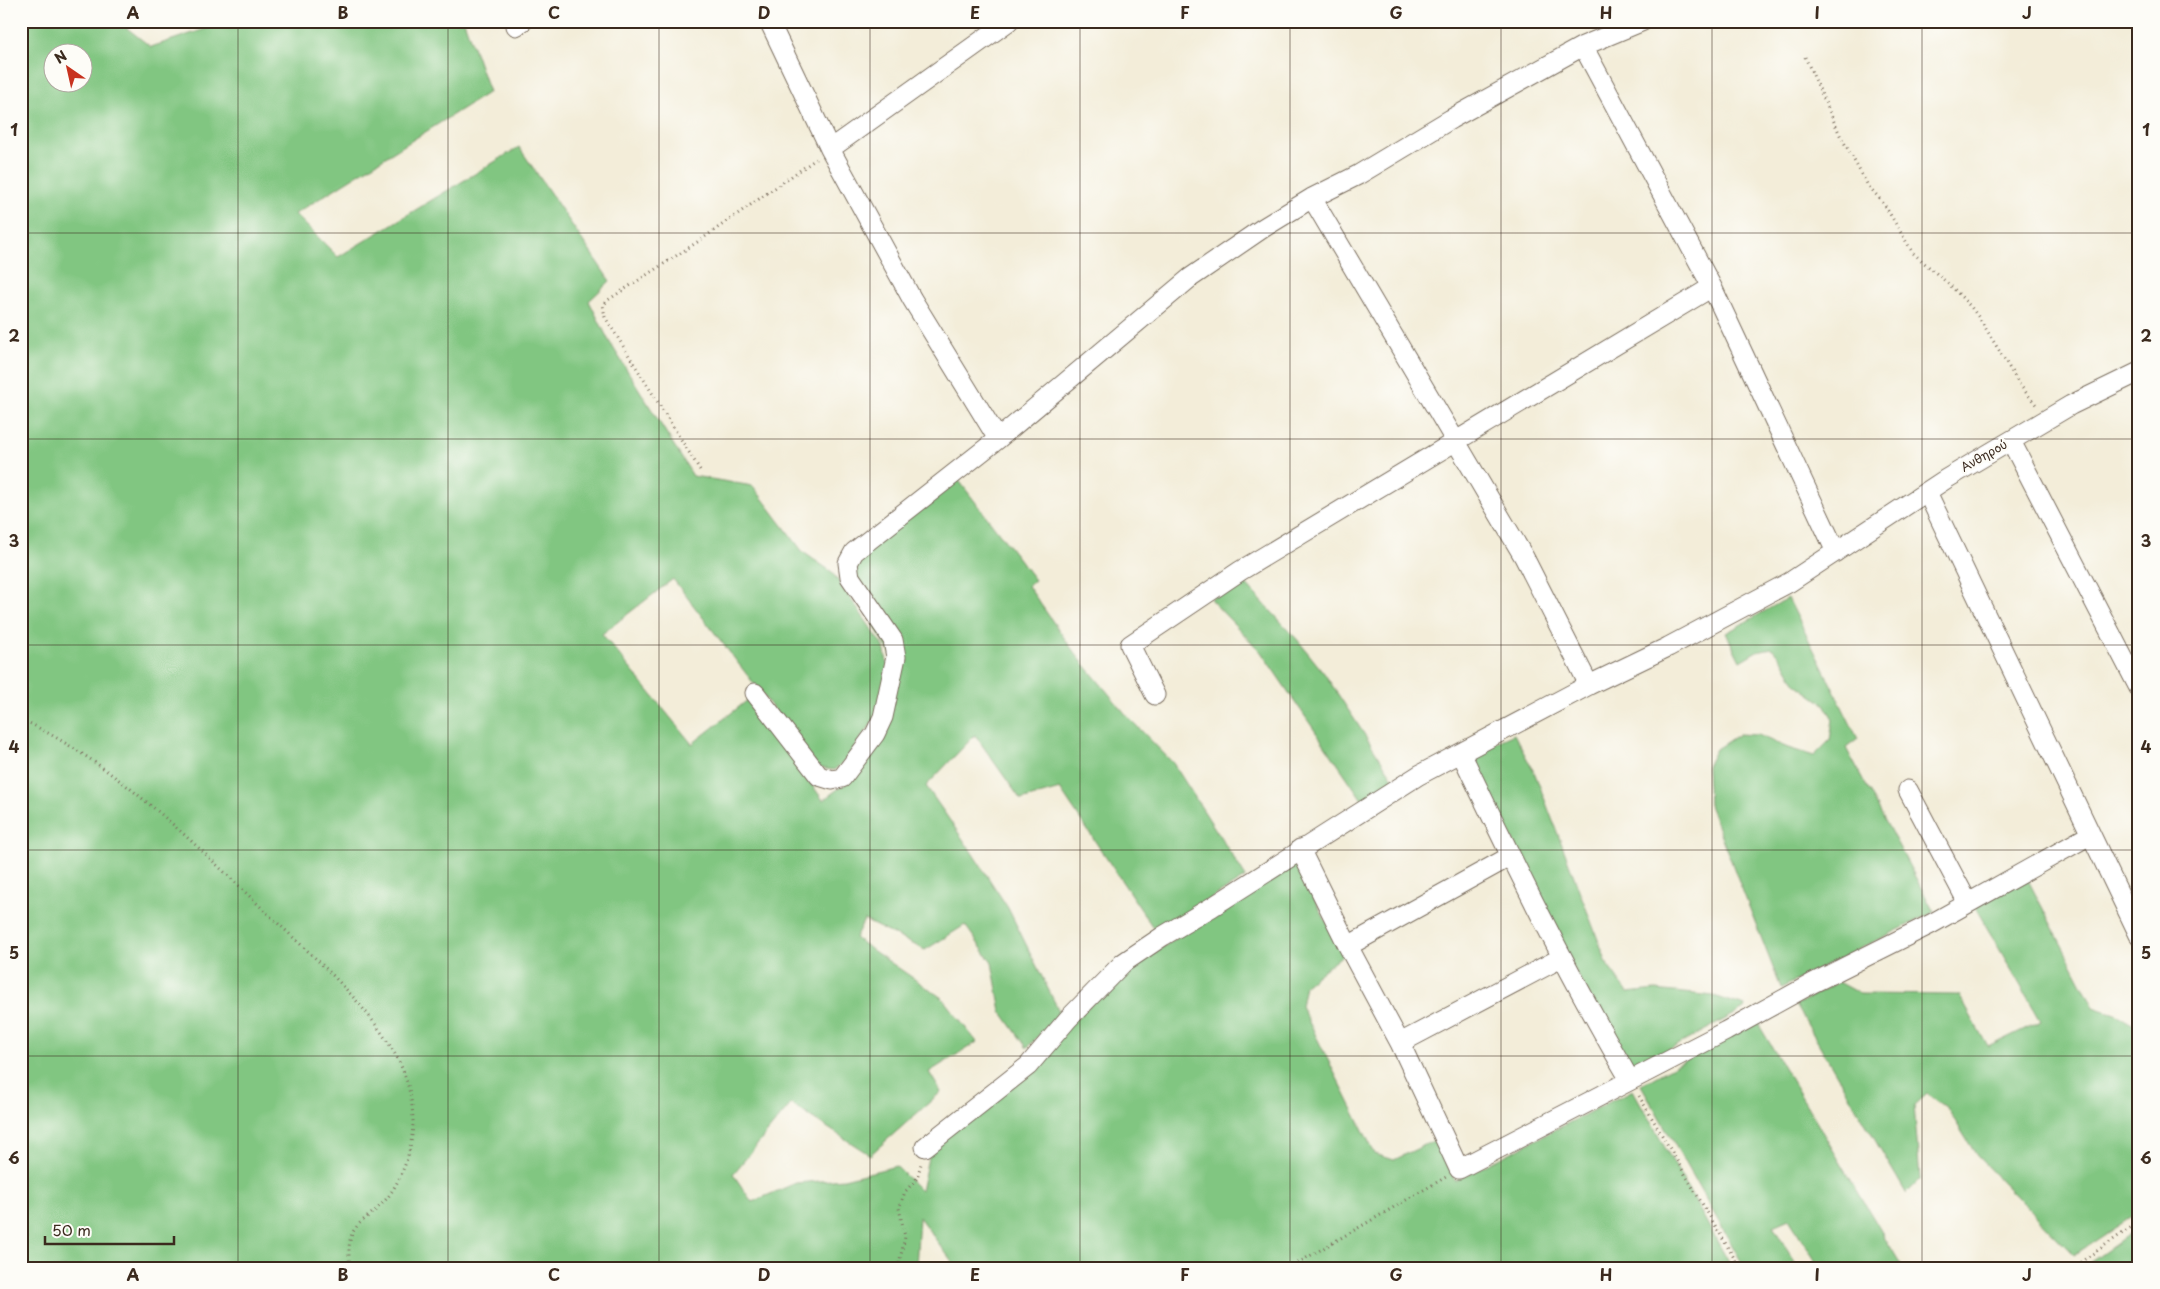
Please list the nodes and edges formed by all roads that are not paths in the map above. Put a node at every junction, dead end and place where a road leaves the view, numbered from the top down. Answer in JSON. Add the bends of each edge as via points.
{"nodes":[{"id":1,"x":769,"y":21,"type":"edge"},
{"id":2,"x":1009,"y":21,"type":"edge"},
{"id":3,"x":1643,"y":21,"type":"edge"},
{"id":4,"x":1583,"y":46,"type":"junction"},
{"id":5,"x":830,"y":149,"type":"junction"},
{"id":6,"x":1312,"y":198,"type":"junction"},
{"id":7,"x":1712,"y":287,"type":"junction"},
{"id":8,"x":2139,"y":372,"type":"edge"},
{"id":9,"x":998,"y":439,"type":"junction"},
{"id":10,"x":2011,"y":441,"type":"junction"},
{"id":11,"x":1457,"y":442,"type":"junction"},
{"id":12,"x":1927,"y":492,"type":"junction"},
{"id":13,"x":1836,"y":552,"type":"junction"},
{"id":14,"x":1589,"y":684,"type":"junction"},
{"id":15,"x":2139,"y":688,"type":"edge"},
{"id":16,"x":755,"y":693,"type":"dead end"},
{"id":17,"x":1155,"y":695,"type":"dead end"},
{"id":18,"x":1461,"y":753,"type":"junction"},
{"id":19,"x":1908,"y":790,"type":"dead end"},
{"id":20,"x":2090,"y":835,"type":"junction"},
{"id":21,"x":1300,"y":849,"type":"junction"},
{"id":22,"x":1510,"y":856,"type":"junction"},
{"id":23,"x":1968,"y":904,"type":"junction"},
{"id":24,"x":2139,"y":935,"type":"edge"},
{"id":25,"x":1348,"y":946,"type":"junction"},
{"id":26,"x":1561,"y":958,"type":"junction"},
{"id":27,"x":1400,"y":1043,"type":"junction"},
{"id":28,"x":1630,"y":1080,"type":"junction"},
{"id":29,"x":925,"y":1146,"type":"road end"}],
"edges":[{"from":1,"to":5,"type":"street"},
{"from":2,"to":5,"type":"street"},
{"from":3,"to":4,"type":"street"},
{"from":4,"to":6,"type":"street"},
{"from":4,"to":7,"type":"street"},
{"from":5,"to":9,"type":"street","via":[[912,300]]},
{"from":6,"to":9,"type":"street","via":[[1190,278]]},
{"from":6,"to":11,"type":"street"},
{"from":7,"to":11,"type":"street"},
{"from":7,"to":13,"type":"street"},
{"from":8,"to":10,"type":"street","name":"Ανθηρού","via":[[2048,418]]},
{"from":9,"to":16,"type":"street","via":[[854,552],[848,563],[850,577],[893,640],[896,658],[883,717],[875,734],[842,778],[832,780],[819,776]]},
{"from":10,"to":12,"type":"street","name":"Ανθηρού"},
{"from":10,"to":15,"type":"street"},
{"from":11,"to":14,"type":"street","via":[[1524,557]]},
{"from":11,"to":17,"type":"street","via":[[1240,571],[1130,645]]},
{"from":12,"to":13,"type":"street","name":"Ανθηρού"},
{"from":12,"to":20,"type":"street"},
{"from":13,"to":14,"type":"street","name":"Ανθηρού","via":[[1782,587]]},
{"from":14,"to":18,"type":"street","name":"Ανθηρού"},
{"from":18,"to":21,"type":"street","name":"Ανθηρού","via":[[1419,775]]},
{"from":18,"to":22,"type":"street"},
{"from":19,"to":23,"type":"street"},
{"from":20,"to":23,"type":"street"},
{"from":20,"to":24,"type":"street"},
{"from":21,"to":25,"type":"street"},
{"from":21,"to":29,"type":"street","name":"Ανθηρού","via":[[1123,963],[1028,1066]]},
{"from":22,"to":25,"type":"street"},
{"from":22,"to":26,"type":"street"},
{"from":23,"to":28,"type":"street"},
{"from":25,"to":27,"type":"street"},
{"from":26,"to":27,"type":"street"},
{"from":26,"to":28,"type":"street"},
{"from":27,"to":28,"type":"street","via":[[1460,1169]]}]}
